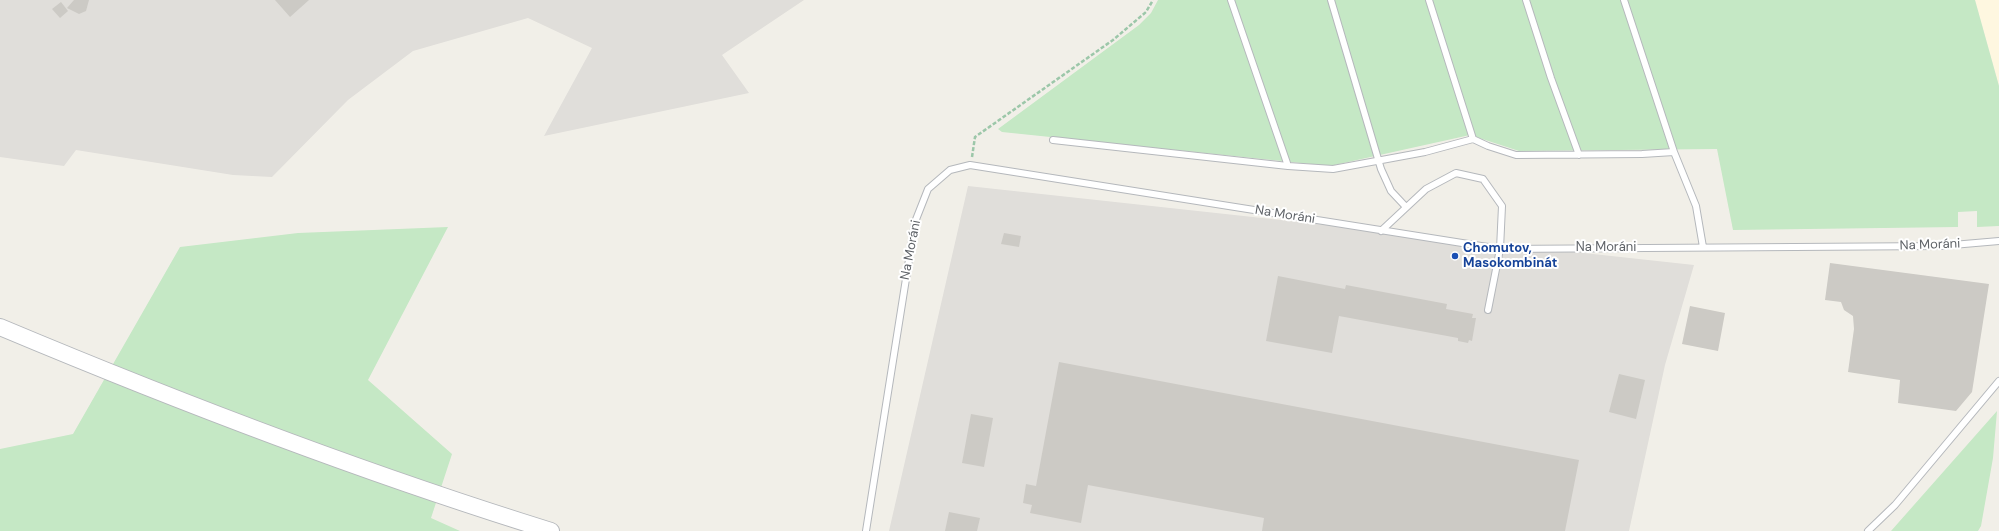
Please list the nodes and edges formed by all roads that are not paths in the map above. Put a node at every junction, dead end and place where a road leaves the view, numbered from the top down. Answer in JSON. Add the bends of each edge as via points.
{"nodes":[{"id":1,"x":1231,"y":0,"type":"edge"},
{"id":2,"x":1331,"y":0,"type":"edge"},
{"id":3,"x":1429,"y":0,"type":"edge"},
{"id":4,"x":1526,"y":0,"type":"edge"},
{"id":5,"x":1624,"y":0,"type":"edge"},
{"id":6,"x":1473,"y":139,"type":"junction"},
{"id":7,"x":1053,"y":140,"type":"dead end"},
{"id":8,"x":1674,"y":152,"type":"junction"},
{"id":9,"x":1579,"y":155,"type":"junction"},
{"id":10,"x":1379,"y":160,"type":"junction"},
{"id":11,"x":1288,"y":166,"type":"junction"},
{"id":12,"x":1406,"y":207,"type":"junction"},
{"id":13,"x":1381,"y":231,"type":"junction"},
{"id":14,"x":1999,"y":241,"type":"edge"},
{"id":15,"x":1703,"y":247,"type":"junction"},
{"id":16,"x":1500,"y":249,"type":"junction"},
{"id":17,"x":1488,"y":310,"type":"dead end"},
{"id":18,"x":0,"y":327,"type":"edge"},
{"id":19,"x":1999,"y":381,"type":"edge"},
{"id":20,"x":551,"y":531,"type":"edge"},
{"id":21,"x":866,"y":531,"type":"edge"},
{"id":22,"x":1868,"y":531,"type":"edge"}],
"edges":[{"from":1,"to":11,"type":"lane"},
{"from":2,"to":10,"type":"lane"},
{"from":3,"to":6,"type":"lane"},
{"from":4,"to":9,"type":"lane"},
{"from":5,"to":8,"type":"lane"},
{"from":6,"to":9,"type":"lane","via":[[1516,155]]},
{"from":6,"to":10,"type":"lane","via":[[1425,152]]},
{"from":7,"to":11,"type":"lane"},
{"from":8,"to":9,"type":"lane"},
{"from":8,"to":15,"type":"lane","via":[[1696,206]]},
{"from":10,"to":11,"type":"lane","via":[[1333,169]]},
{"from":10,"to":12,"type":"lane","via":[[1391,191]]},
{"from":12,"to":13,"type":"lane"},
{"from":12,"to":16,"type":"lane","via":[[1426,189],[1456,173],[1483,178],[1502,206]]},
{"from":13,"to":16,"type":"lane","name":"Na Moráni"},
{"from":13,"to":21,"type":"lane","name":"Na Moráni","via":[[970,165],[950,170],[928,189],[915,222]]},
{"from":14,"to":15,"type":"lane","name":"Na Moráni","via":[[1941,246]]},
{"from":15,"to":16,"type":"lane","name":"Na Moráni"},
{"from":16,"to":17,"type":"lane"},
{"from":18,"to":20,"type":"street","via":[[225,419],[362,469]]},
{"from":19,"to":22,"type":"lane","via":[[1895,505]]}]}
